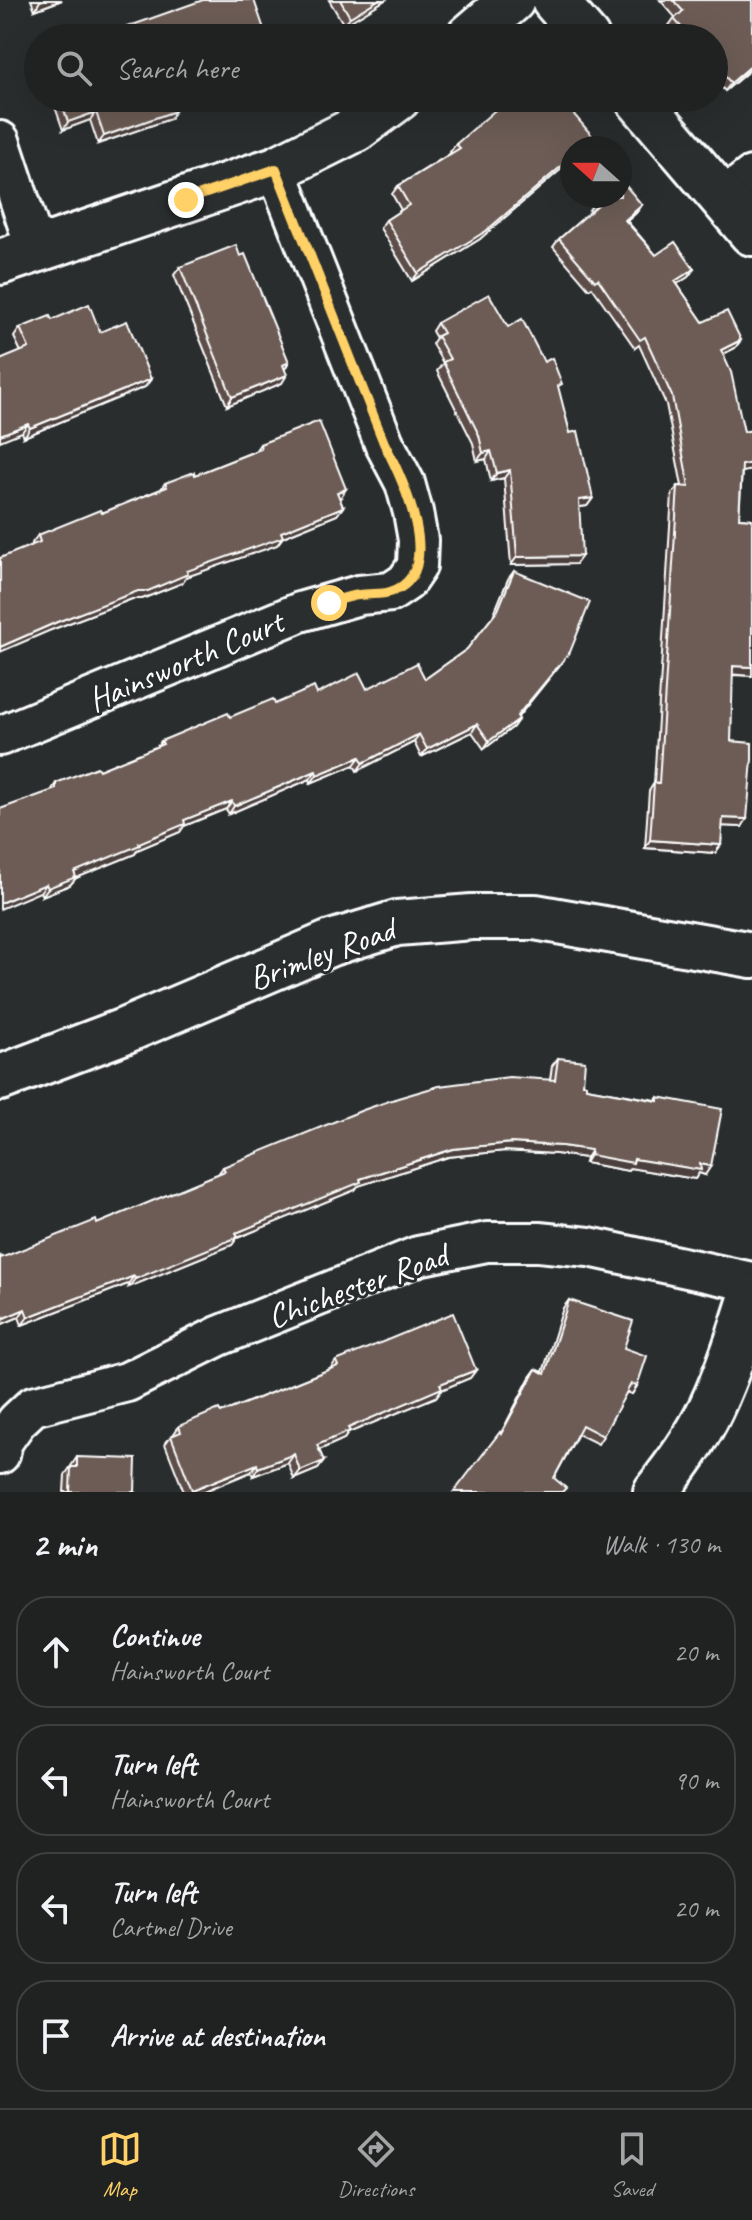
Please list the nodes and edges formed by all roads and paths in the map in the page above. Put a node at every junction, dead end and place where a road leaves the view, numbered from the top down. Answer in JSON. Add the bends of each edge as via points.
{"nodes":[{"id":1,"x":512,"y":0,"type":"edge"},
{"id":2,"x":554,"y":0,"type":"edge"},
{"id":3,"x":484,"y":24,"type":"edge"},
{"id":4,"x":575,"y":24,"type":"edge"},
{"id":5,"x":379,"y":112,"type":"edge"},
{"id":6,"x":653,"y":112,"type":"edge"},
{"id":7,"x":0,"y":141,"type":"edge"},
{"id":8,"x":276,"y":169,"type":"junction"},
{"id":9,"x":738,"y":188,"type":"edge"},
{"id":10,"x":752,"y":233,"type":"edge"},
{"id":11,"x":18,"y":256,"type":"edge"},
{"id":12,"x":0,"y":736,"type":"edge"},
{"id":13,"x":752,"y":955,"type":"edge"},
{"id":14,"x":0,"y":1078,"type":"edge"},
{"id":15,"x":752,"y":1282,"type":"edge"},
{"id":16,"x":752,"y":1296,"type":"edge"},
{"id":17,"x":0,"y":1454,"type":"edge"},
{"id":18,"x":656,"y":1492,"type":"edge"}],
"edges":[{"from":1,"to":3,"type":"street"},
{"from":2,"to":4,"type":"street"},
{"from":5,"to":8,"type":"street"},
{"from":6,"to":9,"type":"street"},
{"from":7,"to":11,"type":"street"},
{"from":8,"to":11,"type":"street"},
{"from":8,"to":12,"type":"street","name":"Hainsworth Court","via":[[384,443],[405,483],[418,540],[417,566],[391,592],[300,612]]},
{"from":9,"to":10,"type":"street"},
{"from":13,"to":14,"type":"street","name":"Brimley Road","via":[[535,917],[397,923],[331,943]]},
{"from":15,"to":17,"type":"street","name":"Chichester Road","via":[[589,1247],[539,1242],[487,1242],[418,1256],[219,1336],[127,1382],[33,1406],[3,1441]]},
{"from":16,"to":18,"type":"street","via":[[710,1411]]}]}
